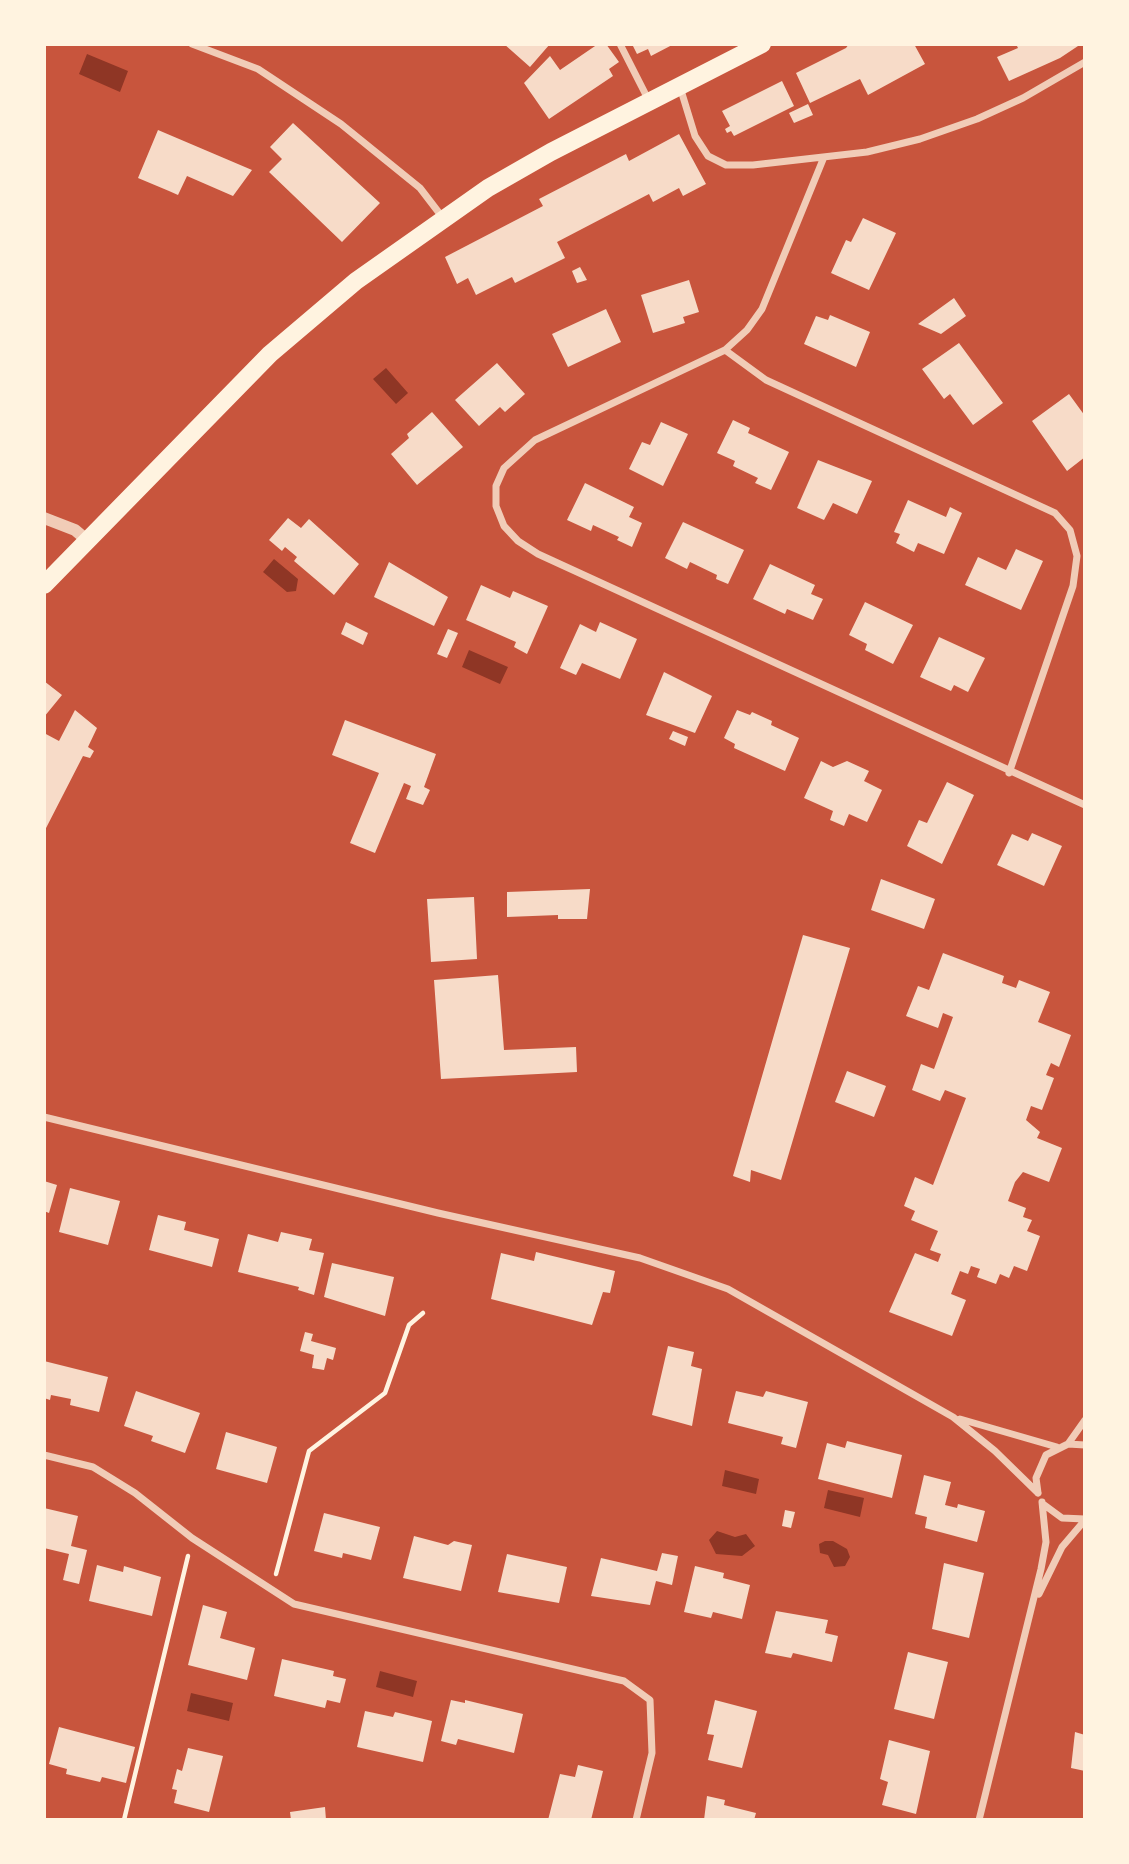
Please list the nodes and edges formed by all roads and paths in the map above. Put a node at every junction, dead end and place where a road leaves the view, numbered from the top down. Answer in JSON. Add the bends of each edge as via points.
{"nodes":[{"id":1,"x":192,"y":44,"type":"edge"},
{"id":2,"x":620,"y":44,"type":"edge"},
{"id":3,"x":762,"y":44,"type":"edge"},
{"id":4,"x":1085,"y":62,"type":"edge"},
{"id":5,"x":680,"y":86,"type":"junction"},
{"id":6,"x":649,"y":101,"type":"junction"},
{"id":7,"x":824,"y":157,"type":"junction"},
{"id":8,"x":443,"y":218,"type":"junction"},
{"id":9,"x":725,"y":349,"type":"junction"},
{"id":10,"x":44,"y":518,"type":"edge"},
{"id":11,"x":89,"y":541,"type":"junction"},
{"id":12,"x":44,"y":585,"type":"edge"},
{"id":13,"x":1009,"y":773,"type":"junction"},
{"id":14,"x":1085,"y":806,"type":"edge"},
{"id":15,"x":44,"y":1117,"type":"edge"},
{"id":16,"x":423,"y":1312,"type":"dead end"},
{"id":17,"x":953,"y":1417,"type":"junction"},
{"id":18,"x":1085,"y":1420,"type":"edge"},
{"id":19,"x":1068,"y":1444,"type":"junction"},
{"id":20,"x":1085,"y":1445,"type":"edge"},
{"id":21,"x":1057,"y":1447,"type":"junction"},
{"id":22,"x":44,"y":1455,"type":"edge"},
{"id":23,"x":1038,"y":1493,"type":"junction"},
{"id":24,"x":1042,"y":1502,"type":"junction"},
{"id":25,"x":1085,"y":1519,"type":"edge"},
{"id":26,"x":192,"y":1538,"type":"junction"},
{"id":27,"x":272,"y":1589,"type":"junction"},
{"id":28,"x":1034,"y":1604,"type":"junction"},
{"id":29,"x":124,"y":1820,"type":"edge"},
{"id":30,"x":636,"y":1820,"type":"edge"},
{"id":31,"x":979,"y":1820,"type":"edge"}],
"edges":[{"from":1,"to":8,"type":"street","via":[[258,69],[341,124],[420,188]]},
{"from":2,"to":6,"type":"street"},
{"from":3,"to":5,"type":"main road"},
{"from":4,"to":7,"type":"street","via":[[977,120],[867,152]]},
{"from":5,"to":6,"type":"main road"},
{"from":5,"to":7,"type":"street","via":[[695,136],[708,156],[726,165]]},
{"from":6,"to":8,"type":"main road","via":[[551,152]]},
{"from":7,"to":9,"type":"street","via":[[762,309]]},
{"from":8,"to":11,"type":"main road","via":[[356,281],[270,354]]},
{"from":9,"to":13,"type":"street","via":[[766,380],[1055,513],[1070,530],[1077,556],[1073,586]]},
{"from":9,"to":13,"type":"street","via":[[535,439],[504,468],[496,486],[496,506],[504,526],[538,554]]},
{"from":10,"to":11,"type":"street"},
{"from":11,"to":12,"type":"main road"},
{"from":13,"to":14,"type":"street"},
{"from":15,"to":17,"type":"street","via":[[640,1258],[728,1289]]},
{"from":16,"to":27,"type":"path","via":[[409,1325],[385,1394],[309,1451]]},
{"from":17,"to":21,"type":"street"},
{"from":17,"to":23,"type":"street"},
{"from":18,"to":19,"type":"street"},
{"from":19,"to":20,"type":"street"},
{"from":19,"to":21,"type":"street"},
{"from":21,"to":23,"type":"street","via":[[1040,1466]]},
{"from":22,"to":26,"type":"street","via":[[93,1467]]},
{"from":23,"to":24,"type":"street"},
{"from":24,"to":25,"type":"street","via":[[1062,1518]]},
{"from":24,"to":28,"type":"street","via":[[1046,1542]]},
{"from":25,"to":28,"type":"street","via":[[1062,1548]]},
{"from":26,"to":27,"type":"street"},
{"from":26,"to":29,"type":"path"},
{"from":27,"to":30,"type":"street","via":[[294,1604],[624,1681],[650,1700],[652,1753]]},
{"from":28,"to":31,"type":"street"}]}
